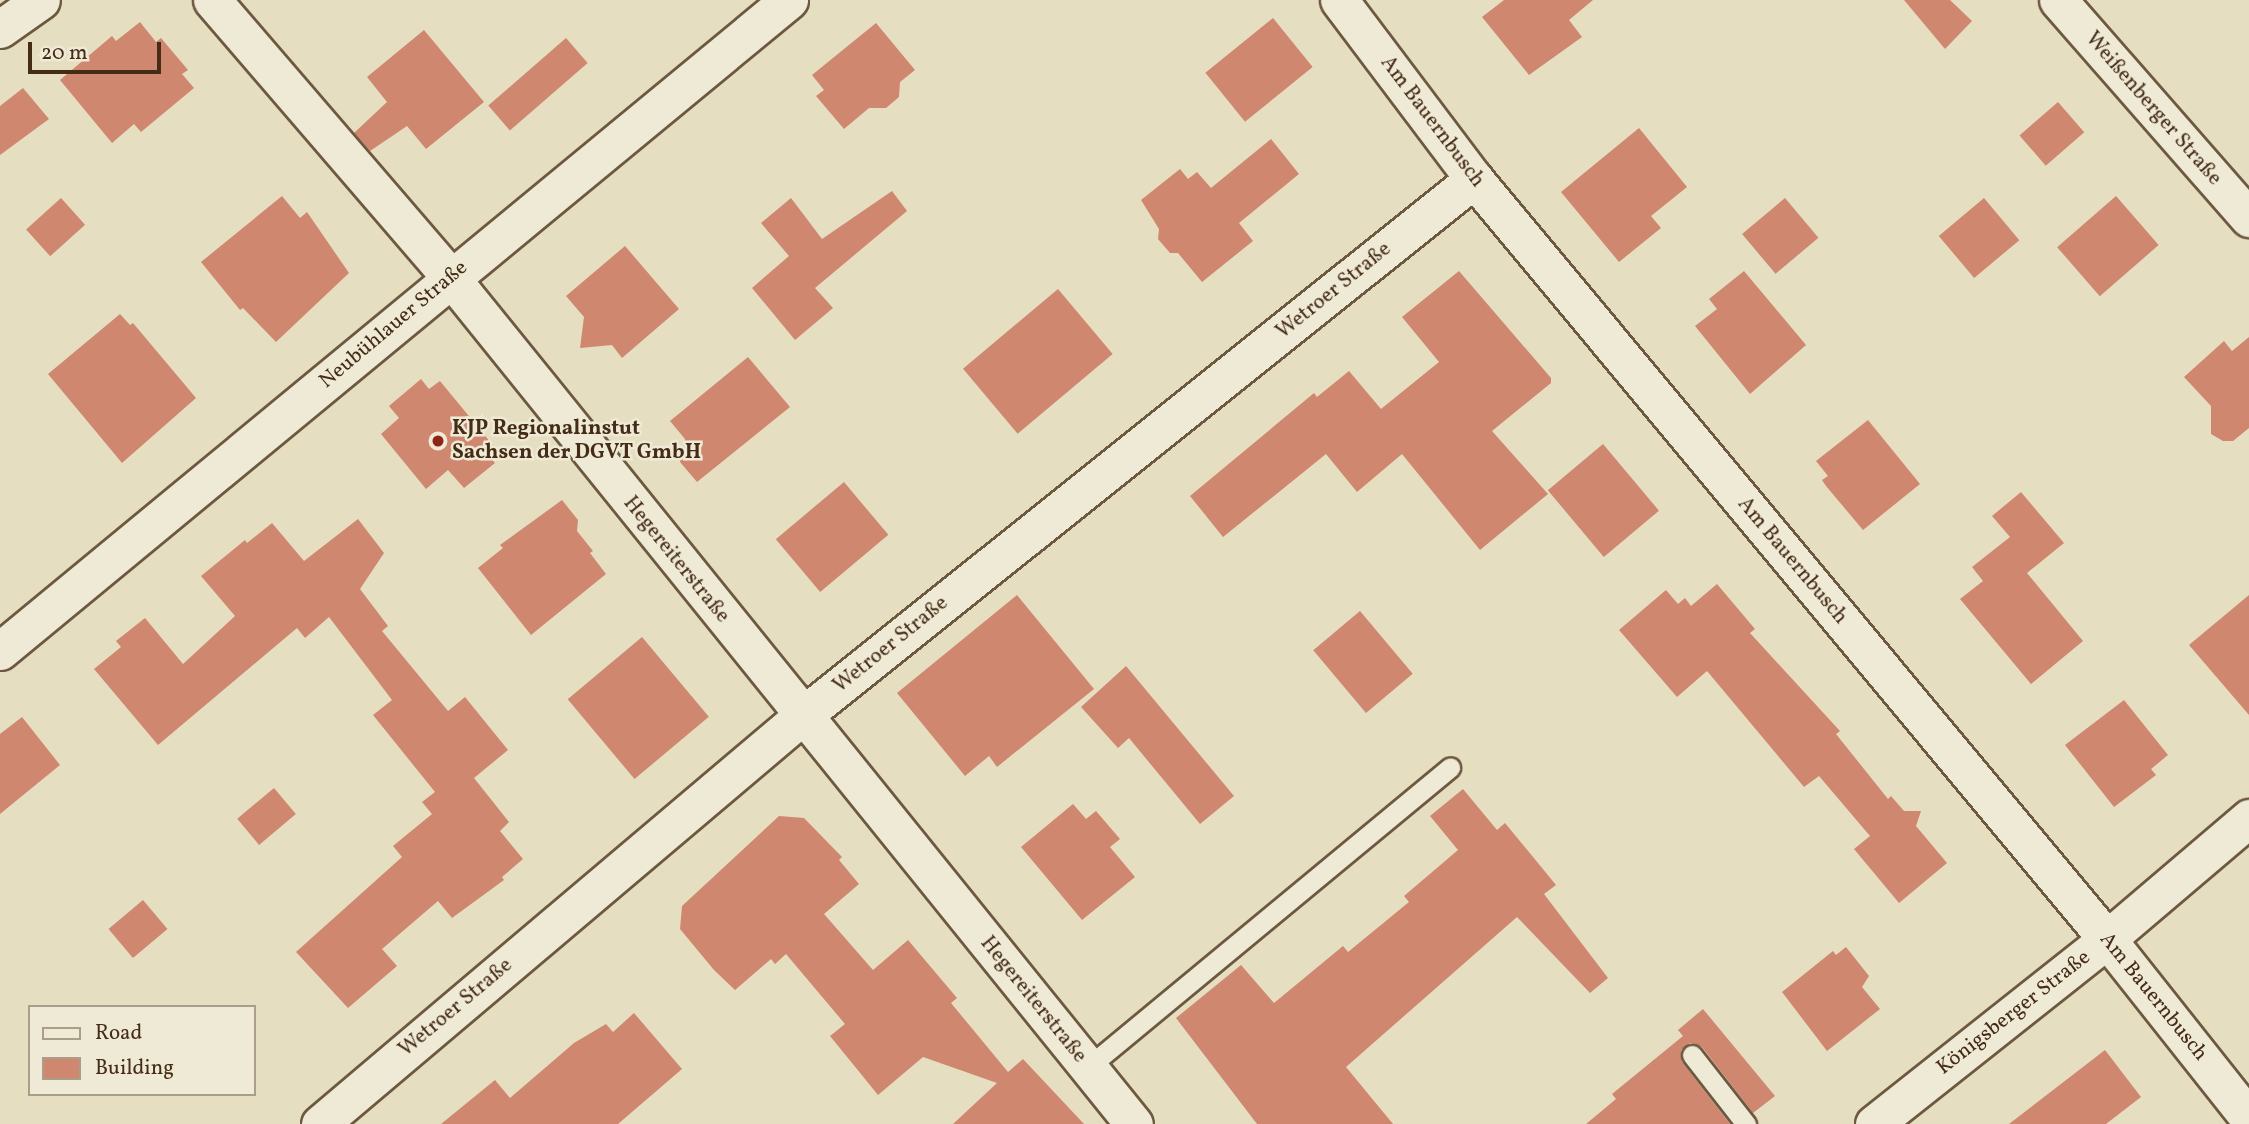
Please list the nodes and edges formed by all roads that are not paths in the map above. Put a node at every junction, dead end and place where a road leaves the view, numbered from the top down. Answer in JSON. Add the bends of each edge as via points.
{"nodes":[{"id":1,"x":41,"y":0,"type":"edge"},
{"id":2,"x":212,"y":0,"type":"edge"},
{"id":3,"x":789,"y":0,"type":"edge"},
{"id":4,"x":1339,"y":0,"type":"edge"},
{"id":5,"x":2058,"y":0,"type":"edge"},
{"id":6,"x":0,"y":29,"type":"edge"},
{"id":7,"x":1474,"y":179,"type":"junction"},
{"id":8,"x":2249,"y":218,"type":"edge"},
{"id":9,"x":451,"y":278,"type":"junction"},
{"id":10,"x":0,"y":651,"type":"edge"},
{"id":11,"x":801,"y":717,"type":"junction"},
{"id":12,"x":1450,"y":768,"type":"dead end"},
{"id":13,"x":2249,"y":818,"type":"edge"},
{"id":14,"x":2107,"y":939,"type":"junction"},
{"id":15,"x":1692,"y":1055,"type":"dead end"},
{"id":16,"x":1088,"y":1067,"type":"junction"},
{"id":17,"x":2249,"y":1118,"type":"edge"},
{"id":18,"x":320,"y":1124,"type":"edge"},
{"id":19,"x":1135,"y":1124,"type":"edge"},
{"id":20,"x":1746,"y":1124,"type":"edge"},
{"id":21,"x":1874,"y":1124,"type":"edge"}],
"edges":[{"from":1,"to":6,"type":"street"},
{"from":2,"to":9,"type":"street","name":"Hegereiterstraße"},
{"from":3,"to":9,"type":"street","name":"Neubühlauer Straße"},
{"from":4,"to":7,"type":"street","name":"Am Bauernbusch"},
{"from":5,"to":8,"type":"street","name":"Weißenberger Straße"},
{"from":7,"to":11,"type":"street","name":"Wetroer Straße"},
{"from":7,"to":14,"type":"street","name":"Am Bauernbusch"},
{"from":9,"to":10,"type":"street","name":"Neubühlauer Straße"},
{"from":9,"to":11,"type":"street","name":"Hegereiterstraße"},
{"from":11,"to":16,"type":"street","name":"Hegereiterstraße"},
{"from":11,"to":18,"type":"street","name":"Wetroer Straße"},
{"from":12,"to":16,"type":"lane"},
{"from":13,"to":14,"type":"street","name":"Königsberger Straße"},
{"from":14,"to":17,"type":"street","name":"Am Bauernbusch"},
{"from":14,"to":21,"type":"street","name":"Königsberger Straße"},
{"from":15,"to":20,"type":"lane"},
{"from":16,"to":19,"type":"street","name":"Hegereiterstraße"}]}
